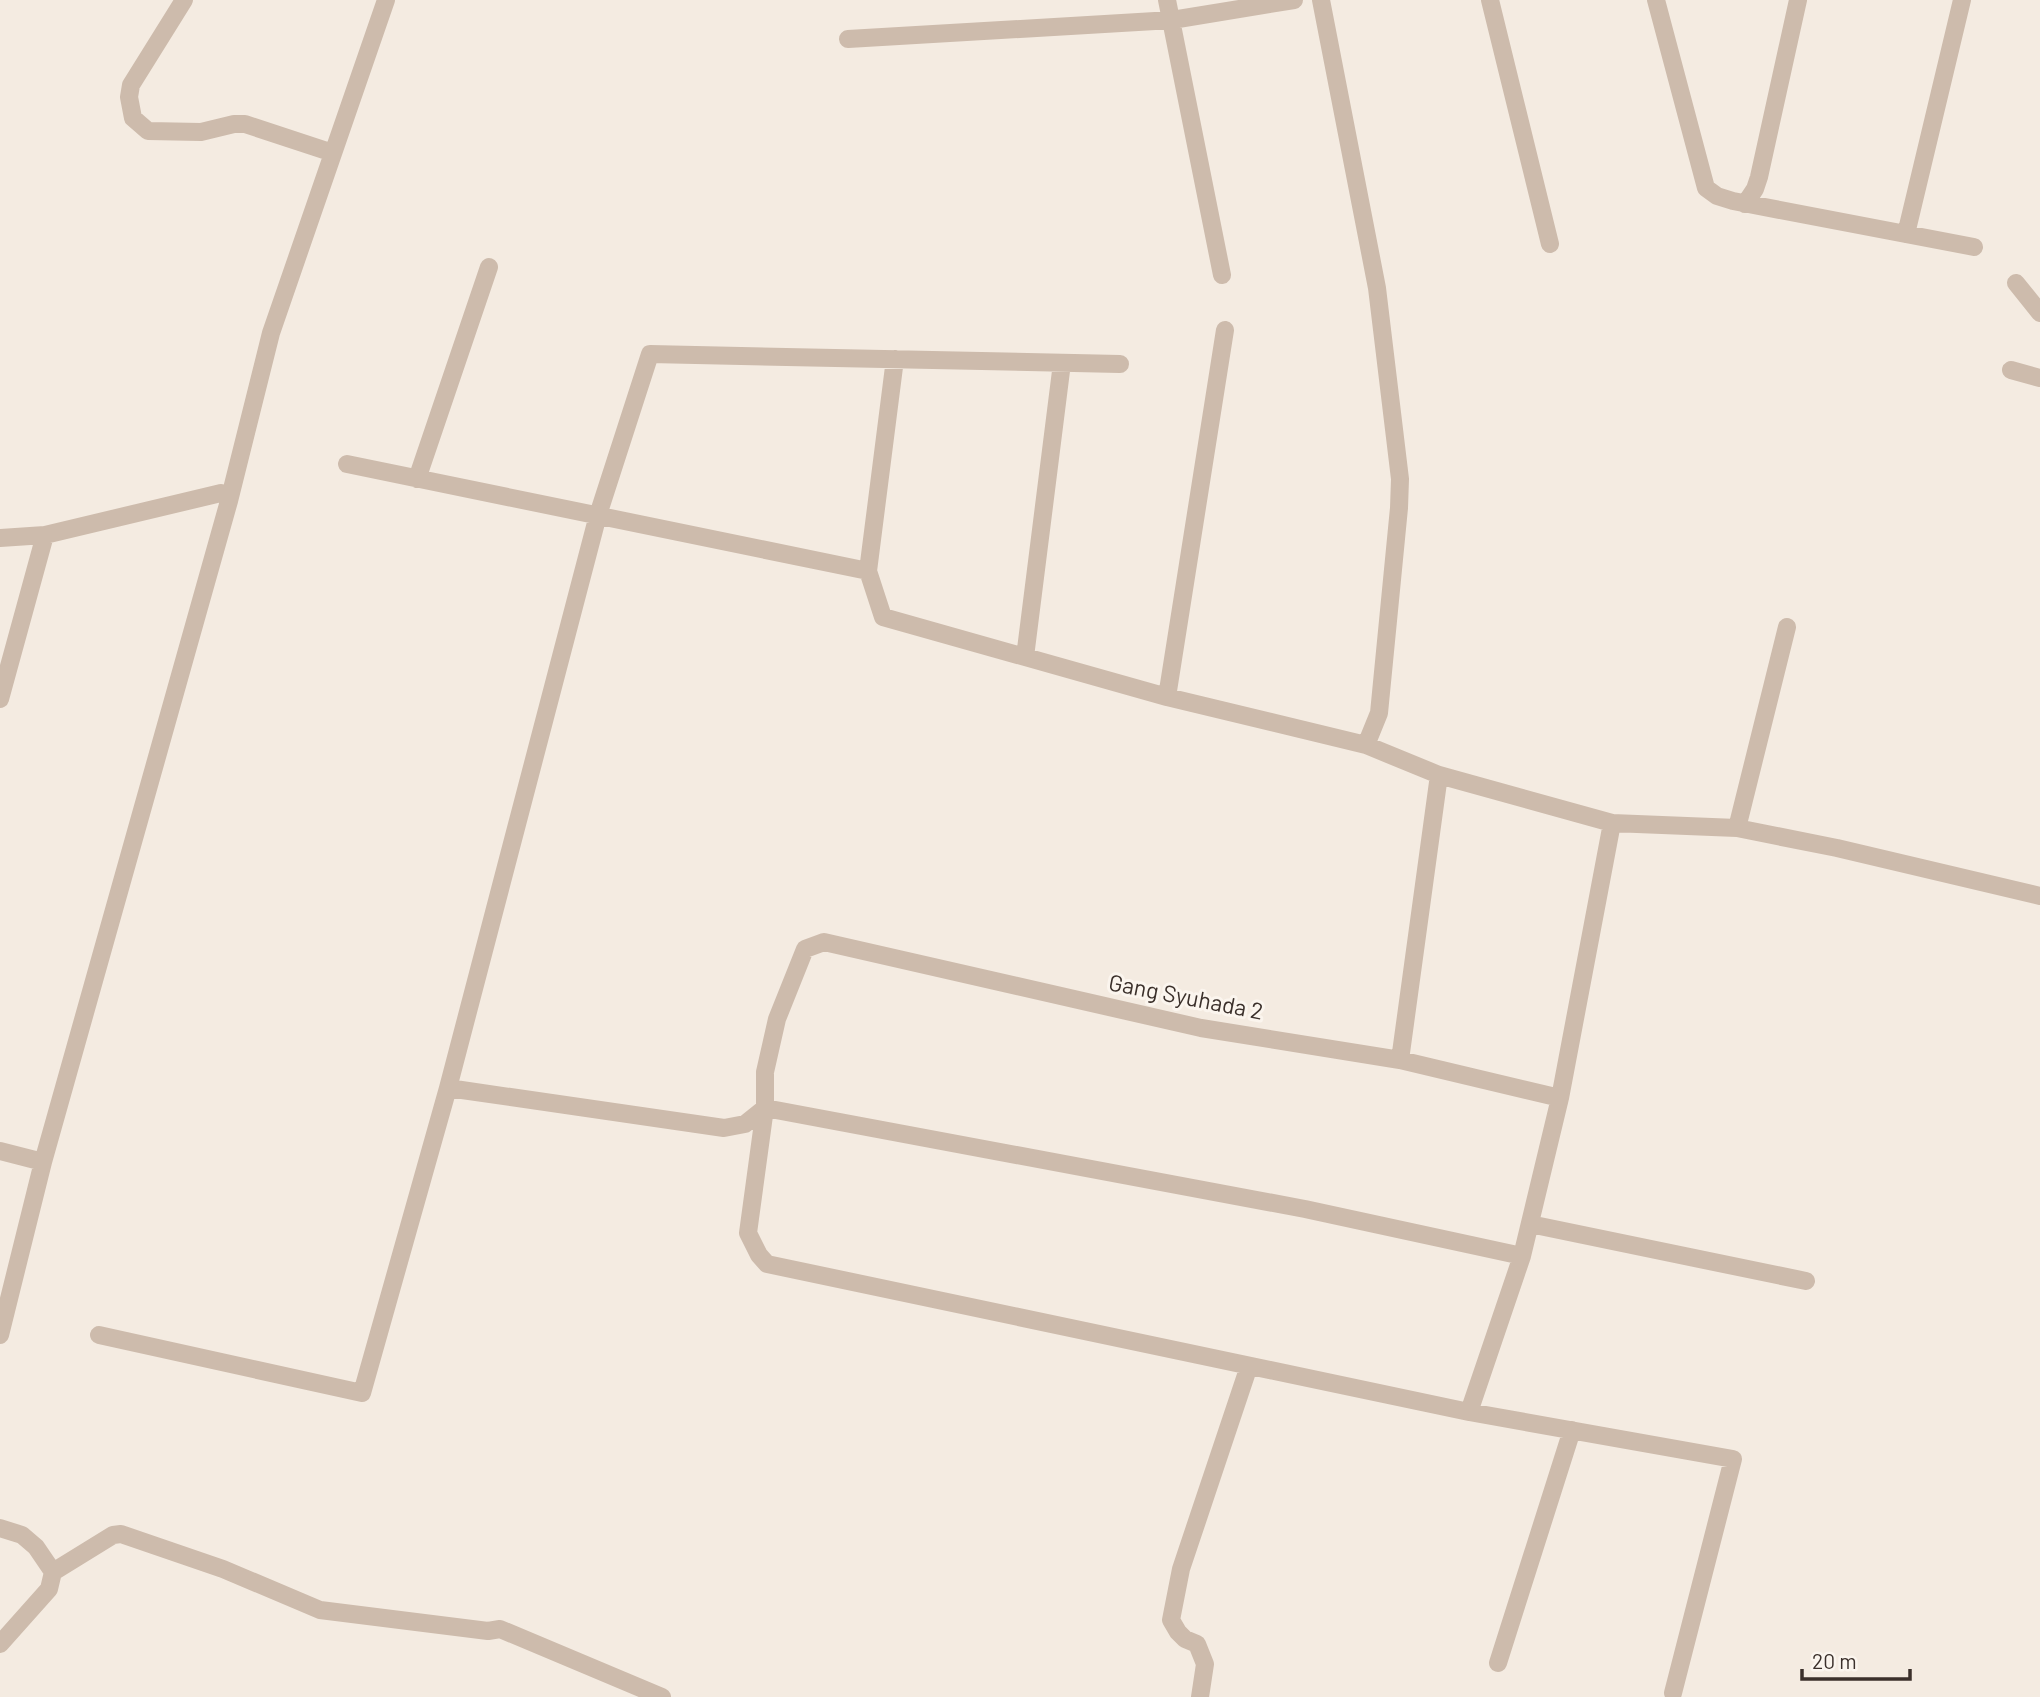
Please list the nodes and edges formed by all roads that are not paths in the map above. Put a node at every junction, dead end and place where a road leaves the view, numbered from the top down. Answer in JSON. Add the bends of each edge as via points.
{"nodes":[{"id":1,"x":184,"y":0,"type":"edge"},
{"id":2,"x":386,"y":0,"type":"edge"},
{"id":3,"x":1167,"y":0,"type":"edge"},
{"id":4,"x":1294,"y":0,"type":"edge"},
{"id":5,"x":1321,"y":0,"type":"edge"},
{"id":6,"x":1490,"y":0,"type":"edge"},
{"id":7,"x":1656,"y":0,"type":"edge"},
{"id":8,"x":1798,"y":0,"type":"edge"},
{"id":9,"x":1962,"y":0,"type":"edge"},
{"id":10,"x":1172,"y":20,"type":"junction"},
{"id":11,"x":848,"y":39,"type":"dead end"},
{"id":12,"x":333,"y":153,"type":"junction"},
{"id":13,"x":1745,"y":204,"type":"junction"},
{"id":14,"x":1906,"y":234,"type":"junction"},
{"id":15,"x":1550,"y":244,"type":"dead end"},
{"id":16,"x":1974,"y":247,"type":"dead end"},
{"id":17,"x":489,"y":267,"type":"dead end"},
{"id":18,"x":1222,"y":275,"type":"dead end"},
{"id":19,"x":2016,"y":283,"type":"dead end"},
{"id":20,"x":2040,"y":313,"type":"edge"},
{"id":21,"x":1225,"y":330,"type":"dead end"},
{"id":22,"x":895,"y":359,"type":"junction"},
{"id":23,"x":1062,"y":363,"type":"junction"},
{"id":24,"x":1120,"y":364,"type":"dead end"},
{"id":25,"x":2011,"y":370,"type":"dead end"},
{"id":26,"x":2040,"y":378,"type":"edge"},
{"id":27,"x":347,"y":464,"type":"dead end"},
{"id":28,"x":417,"y":479,"type":"junction"},
{"id":29,"x":229,"y":501,"type":"junction"},
{"id":30,"x":598,"y":515,"type":"junction"},
{"id":31,"x":46,"y":535,"type":"junction"},
{"id":32,"x":0,"y":538,"type":"edge"},
{"id":33,"x":868,"y":571,"type":"junction"},
{"id":34,"x":1787,"y":627,"type":"dead end"},
{"id":35,"x":1025,"y":657,"type":"junction"},
{"id":36,"x":1167,"y":697,"type":"junction"},
{"id":37,"x":0,"y":699,"type":"edge"},
{"id":38,"x":1366,"y":745,"type":"junction"},
{"id":39,"x":1439,"y":775,"type":"junction"},
{"id":40,"x":1612,"y":823,"type":"junction"},
{"id":41,"x":1737,"y":828,"type":"junction"},
{"id":42,"x":2040,"y":896,"type":"edge"},
{"id":43,"x":1401,"y":1060,"type":"junction"},
{"id":44,"x":448,"y":1088,"type":"junction"},
{"id":45,"x":1560,"y":1098,"type":"junction"},
{"id":46,"x":765,"y":1108,"type":"junction"},
{"id":47,"x":0,"y":1152,"type":"edge"},
{"id":48,"x":43,"y":1162,"type":"junction"},
{"id":49,"x":1530,"y":1224,"type":"junction"},
{"id":50,"x":1522,"y":1256,"type":"junction"},
{"id":51,"x":1806,"y":1281,"type":"dead end"},
{"id":52,"x":0,"y":1335,"type":"edge"},
{"id":53,"x":99,"y":1335,"type":"dead end"},
{"id":54,"x":1249,"y":1366,"type":"junction"},
{"id":55,"x":1469,"y":1412,"type":"junction"},
{"id":56,"x":1572,"y":1430,"type":"junction"},
{"id":57,"x":0,"y":1528,"type":"edge"},
{"id":58,"x":53,"y":1572,"type":"junction"},
{"id":59,"x":0,"y":1644,"type":"edge"},
{"id":60,"x":1499,"y":1663,"type":"dead end"},
{"id":61,"x":1673,"y":1693,"type":"dead end"},
{"id":62,"x":662,"y":1697,"type":"edge"},
{"id":63,"x":1200,"y":1697,"type":"edge"}],
"edges":[{"from":1,"to":12,"type":"street","via":[[131,85],[133,118],[148,131],[201,132],[245,124]]},
{"from":2,"to":12,"type":"street"},
{"from":3,"to":10,"type":"street"},
{"from":4,"to":10,"type":"street"},
{"from":5,"to":38,"type":"street","via":[[1377,288],[1399,479],[1379,713]]},
{"from":6,"to":15,"type":"street"},
{"from":7,"to":13,"type":"street","via":[[1706,188]]},
{"from":8,"to":13,"type":"street","via":[[1759,177]]},
{"from":9,"to":14,"type":"street"},
{"from":10,"to":11,"type":"street"},
{"from":10,"to":18,"type":"street"},
{"from":12,"to":29,"type":"street","via":[[271,333]]},
{"from":13,"to":14,"type":"street"},
{"from":14,"to":16,"type":"street"},
{"from":17,"to":28,"type":"street"},
{"from":19,"to":20,"type":"street"},
{"from":21,"to":36,"type":"street"},
{"from":22,"to":23,"type":"street"},
{"from":22,"to":30,"type":"street","via":[[650,354]]},
{"from":22,"to":33,"type":"street"},
{"from":23,"to":24,"type":"street"},
{"from":23,"to":35,"type":"street"},
{"from":25,"to":26,"type":"street"},
{"from":27,"to":28,"type":"street"},
{"from":28,"to":30,"type":"street"},
{"from":29,"to":31,"type":"street","via":[[221,493]]},
{"from":29,"to":48,"type":"street"},
{"from":30,"to":33,"type":"street"},
{"from":30,"to":44,"type":"street"},
{"from":31,"to":32,"type":"street"},
{"from":31,"to":37,"type":"street"},
{"from":33,"to":35,"type":"street","via":[[883,617]]},
{"from":34,"to":41,"type":"street"},
{"from":35,"to":36,"type":"street"},
{"from":36,"to":38,"type":"street"},
{"from":38,"to":39,"type":"street"},
{"from":39,"to":40,"type":"street"},
{"from":39,"to":43,"type":"street"},
{"from":40,"to":41,"type":"street"},
{"from":40,"to":45,"type":"street"},
{"from":41,"to":42,"type":"street"},
{"from":43,"to":45,"type":"street","name":"Gang Syuhada 2"},
{"from":43,"to":46,"type":"street","name":"Gang Syuhada 2","via":[[1202,1028],[824,942],[805,949],[777,1018],[765,1072]]},
{"from":44,"to":46,"type":"street","via":[[724,1128],[745,1124]]},
{"from":44,"to":53,"type":"street","via":[[362,1393]]},
{"from":45,"to":49,"type":"street"},
{"from":46,"to":50,"type":"street","via":[[1305,1209]]},
{"from":46,"to":54,"type":"street","via":[[748,1233],[766,1264]]},
{"from":47,"to":48,"type":"street"},
{"from":48,"to":52,"type":"street"},
{"from":49,"to":50,"type":"street"},
{"from":49,"to":51,"type":"street"},
{"from":50,"to":55,"type":"street"},
{"from":54,"to":55,"type":"street"},
{"from":54,"to":63,"type":"street","via":[[1181,1569],[1171,1619],[1185,1639],[1196,1644],[1205,1664]]},
{"from":55,"to":56,"type":"street"},
{"from":56,"to":60,"type":"street"},
{"from":56,"to":61,"type":"street","via":[[1733,1459]]},
{"from":57,"to":58,"type":"street","via":[[23,1535]]},
{"from":58,"to":59,"type":"street","via":[[49,1589]]},
{"from":58,"to":62,"type":"street","via":[[121,1534],[223,1569],[320,1610],[500,1629]]}]}
